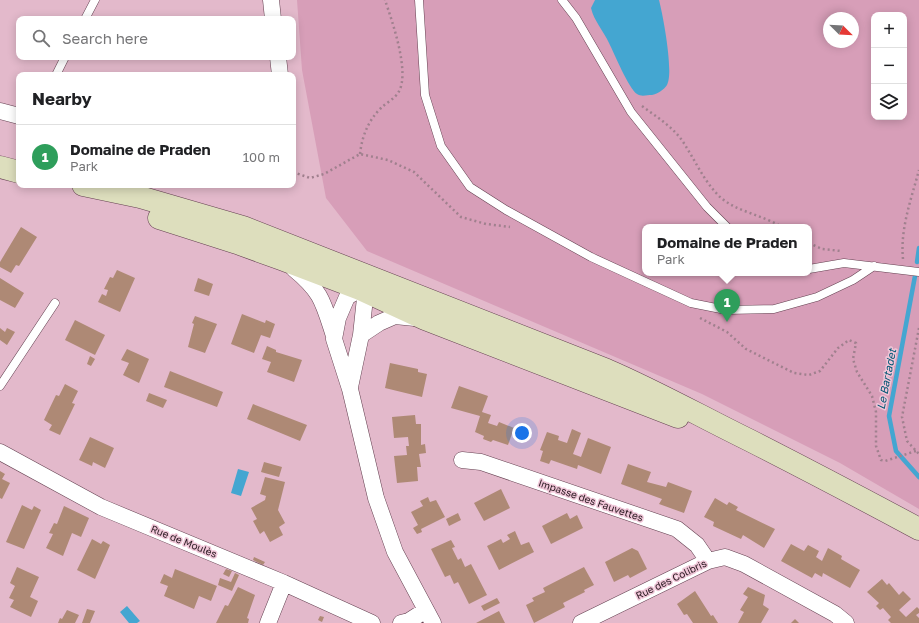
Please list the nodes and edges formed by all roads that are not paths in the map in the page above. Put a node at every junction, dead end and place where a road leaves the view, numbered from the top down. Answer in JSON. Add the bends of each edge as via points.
{"nodes":[{"id":1,"x":95,"y":0,"type":"edge"},
{"id":2,"x":271,"y":0,"type":"edge"},
{"id":3,"x":419,"y":0,"type":"edge"},
{"id":4,"x":562,"y":0,"type":"edge"},
{"id":5,"x":87,"y":16,"type":"edge"},
{"id":6,"x":273,"y":16,"type":"edge"},
{"id":7,"x":64,"y":60,"type":"edge"},
{"id":8,"x":278,"y":60,"type":"edge"},
{"id":9,"x":58,"y":72,"type":"edge"},
{"id":10,"x":280,"y":72,"type":"edge"},
{"id":11,"x":0,"y":111,"type":"edge"},
{"id":12,"x":16,"y":115,"type":"edge"},
{"id":13,"x":0,"y":167,"type":"edge"},
{"id":14,"x":16,"y":171,"type":"edge"},
{"id":15,"x":77,"y":188,"type":"edge"},
{"id":16,"x":97,"y":188,"type":"edge"},
{"id":17,"x":724,"y":224,"type":"edge"},
{"id":18,"x":281,"y":259,"type":"junction"},
{"id":19,"x":874,"y":266,"type":"junction"},
{"id":20,"x":812,"y":268,"type":"edge"},
{"id":21,"x":919,"y":272,"type":"edge"},
{"id":22,"x":363,"y":282,"type":"junction"},
{"id":23,"x":55,"y":303,"type":"dead end"},
{"id":24,"x":425,"y":319,"type":"junction"},
{"id":25,"x":361,"y":335,"type":"junction"},
{"id":26,"x":334,"y":339,"type":"junction"},
{"id":27,"x":0,"y":386,"type":"edge"},
{"id":28,"x":350,"y":389,"type":"junction"},
{"id":29,"x":749,"y":440,"type":"junction"},
{"id":30,"x":0,"y":452,"type":"edge"},
{"id":31,"x":462,"y":460,"type":"dead end"},
{"id":32,"x":919,"y":529,"type":"edge"},
{"id":33,"x":708,"y":561,"type":"junction"},
{"id":34,"x":284,"y":583,"type":"junction"},
{"id":35,"x":430,"y":617,"type":"edge"},
{"id":36,"x":268,"y":623,"type":"edge"},
{"id":37,"x":372,"y":623,"type":"edge"},
{"id":38,"x":401,"y":623,"type":"edge"},
{"id":39,"x":580,"y":623,"type":"edge"},
{"id":40,"x":846,"y":623,"type":"edge"}],
"edges":[{"from":1,"to":5,"type":"lane"},
{"from":2,"to":6,"type":"street"},
{"from":3,"to":19,"type":"lane","via":[[425,96],[441,146],[470,188],[506,210],[590,257],[691,303],[726,310],[774,309],[817,297],[853,280]]},
{"from":4,"to":17,"type":"lane","via":[[576,18],[631,112],[707,207]]},
{"from":7,"to":9,"type":"lane"},
{"from":8,"to":10,"type":"street"},
{"from":11,"to":12,"type":"street"},
{"from":13,"to":14,"type":"main road"},
{"from":15,"to":18,"type":"main road"},
{"from":16,"to":22,"type":"main road","via":[[140,197],[243,227]]},
{"from":18,"to":22,"type":"main road"},
{"from":18,"to":26,"type":"street","via":[[310,282],[319,294]]},
{"from":19,"to":20,"type":"lane","via":[[844,263]]},
{"from":19,"to":21,"type":"lane"},
{"from":22,"to":24,"type":"main road"},
{"from":22,"to":25,"type":"street","via":[[365,298]]},
{"from":22,"to":26,"type":"street","via":[[347,297],[338,318]]},
{"from":22,"to":29,"type":"main road","via":[[647,387]]},
{"from":23,"to":27,"type":"lane"},
{"from":24,"to":25,"type":"street","via":[[395,316]]},
{"from":24,"to":29,"type":"main road","via":[[672,415]]},
{"from":25,"to":28,"type":"street"},
{"from":26,"to":28,"type":"street"},
{"from":28,"to":35,"type":"street","via":[[376,498],[395,552]]},
{"from":29,"to":32,"type":"main road"},
{"from":30,"to":34,"type":"street","name":"Rue de Moulès","via":[[101,507]]},
{"from":31,"to":33,"type":"street","name":"Impasse des Fauvettes","via":[[481,462],[677,529],[697,545]]},
{"from":33,"to":39,"type":"street","name":"Rue des Colibris"},
{"from":33,"to":40,"type":"street","name":"Rue des Colibris","via":[[725,557],[744,564]]},
{"from":34,"to":36,"type":"street"},
{"from":34,"to":37,"type":"street","name":"Rue de Moulès"},
{"from":35,"to":38,"type":"street"}]}
